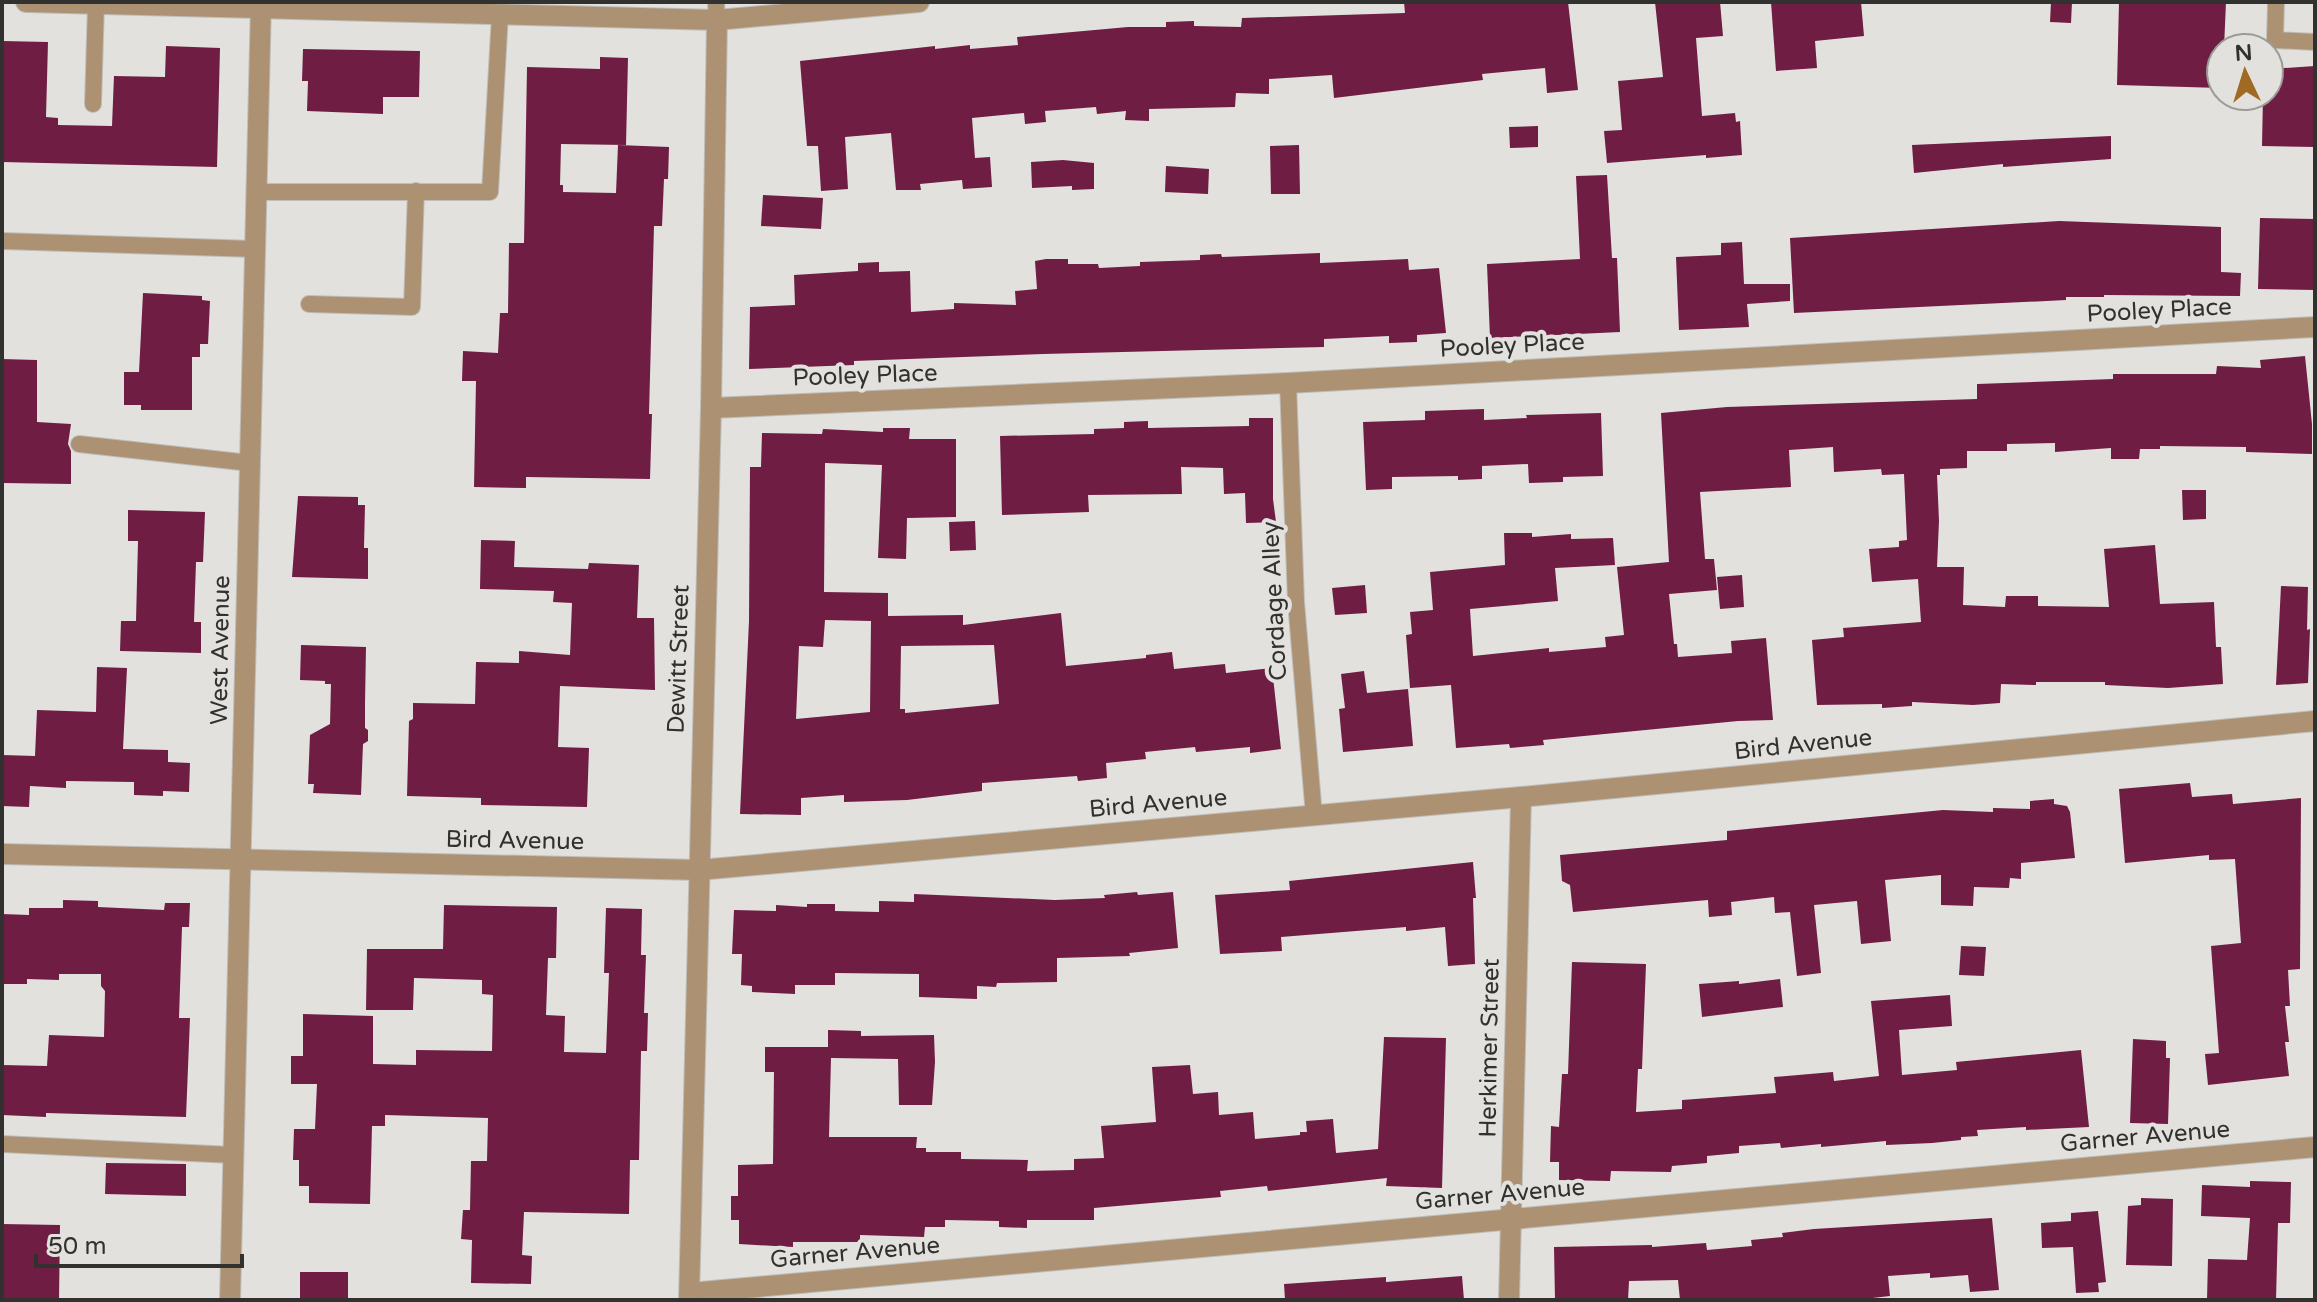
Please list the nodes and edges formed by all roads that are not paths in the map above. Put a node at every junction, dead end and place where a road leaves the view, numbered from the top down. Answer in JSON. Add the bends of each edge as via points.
{"nodes":[{"id":1,"x":26,"y":2,"type":"edge"},
{"id":2,"x":919,"y":2,"type":"edge"},
{"id":3,"x":2276,"y":2,"type":"edge"},
{"id":4,"x":96,"y":4,"type":"edge"},
{"id":5,"x":261,"y":5,"type":"edge"},
{"id":6,"x":716,"y":11,"type":"edge"},
{"id":7,"x":500,"y":14,"type":"junction"},
{"id":8,"x":2315,"y":42,"type":"edge"},
{"id":9,"x":93,"y":104,"type":"dead end"},
{"id":10,"x":416,"y":191,"type":"junction"},
{"id":11,"x":257,"y":192,"type":"junction"},
{"id":12,"x":2,"y":241,"type":"edge"},
{"id":13,"x":255,"y":249,"type":"junction"},
{"id":14,"x":309,"y":304,"type":"dead end"},
{"id":15,"x":2315,"y":327,"type":"edge"},
{"id":16,"x":1288,"y":383,"type":"junction"},
{"id":17,"x":711,"y":408,"type":"junction"},
{"id":18,"x":79,"y":444,"type":"dead end"},
{"id":19,"x":250,"y":463,"type":"junction"},
{"id":20,"x":2315,"y":721,"type":"edge"},
{"id":21,"x":1521,"y":797,"type":"junction"},
{"id":22,"x":1314,"y":816,"type":"junction"},
{"id":23,"x":2,"y":854,"type":"edge"},
{"id":24,"x":241,"y":860,"type":"junction"},
{"id":25,"x":699,"y":870,"type":"junction"},
{"id":26,"x":2,"y":1144,"type":"edge"},
{"id":27,"x":2315,"y":1147,"type":"edge"},
{"id":28,"x":233,"y":1155,"type":"junction"},
{"id":29,"x":1511,"y":1219,"type":"junction"},
{"id":30,"x":690,"y":1297,"type":"edge"},
{"id":31,"x":230,"y":1300,"type":"edge"},
{"id":32,"x":1509,"y":1300,"type":"edge"}],
"edges":[{"from":1,"to":4,"type":"street"},
{"from":2,"to":6,"type":"street"},
{"from":3,"to":8,"type":"lane","via":[[2275,40]]},
{"from":4,"to":5,"type":"street"},
{"from":4,"to":9,"type":"lane"},
{"from":5,"to":7,"type":"street"},
{"from":5,"to":11,"type":"street","name":"West Avenue"},
{"from":6,"to":7,"type":"street"},
{"from":6,"to":17,"type":"street","name":"Dewitt Street"},
{"from":7,"to":10,"type":"lane","via":[[490,192]]},
{"from":10,"to":11,"type":"lane"},
{"from":10,"to":14,"type":"lane","via":[[412,307]]},
{"from":11,"to":13,"type":"street","name":"West Avenue"},
{"from":12,"to":13,"type":"lane"},
{"from":13,"to":19,"type":"street","name":"West Avenue"},
{"from":15,"to":16,"type":"street","name":"Pooley Place"},
{"from":16,"to":17,"type":"street","name":"Pooley Place"},
{"from":16,"to":22,"type":"lane","name":"Cordage Alley","via":[[1296,602]]},
{"from":17,"to":25,"type":"street","name":"Dewitt Street"},
{"from":18,"to":19,"type":"lane"},
{"from":19,"to":24,"type":"street","name":"West Avenue"},
{"from":20,"to":21,"type":"street","name":"Bird Avenue"},
{"from":21,"to":22,"type":"street","name":"Bird Avenue"},
{"from":21,"to":29,"type":"street","name":"Herkimer Street"},
{"from":22,"to":25,"type":"street","name":"Bird Avenue"},
{"from":23,"to":24,"type":"street","name":"Bird Avenue"},
{"from":24,"to":25,"type":"street","name":"Bird Avenue"},
{"from":24,"to":28,"type":"street","name":"West Avenue"},
{"from":25,"to":30,"type":"street","name":"Dewitt Street"},
{"from":26,"to":28,"type":"lane"},
{"from":27,"to":29,"type":"street","name":"Garner Avenue"},
{"from":28,"to":31,"type":"street","name":"West Avenue"},
{"from":29,"to":30,"type":"street","name":"Garner Avenue"},
{"from":29,"to":32,"type":"street","name":"Herkimer Street"}]}
